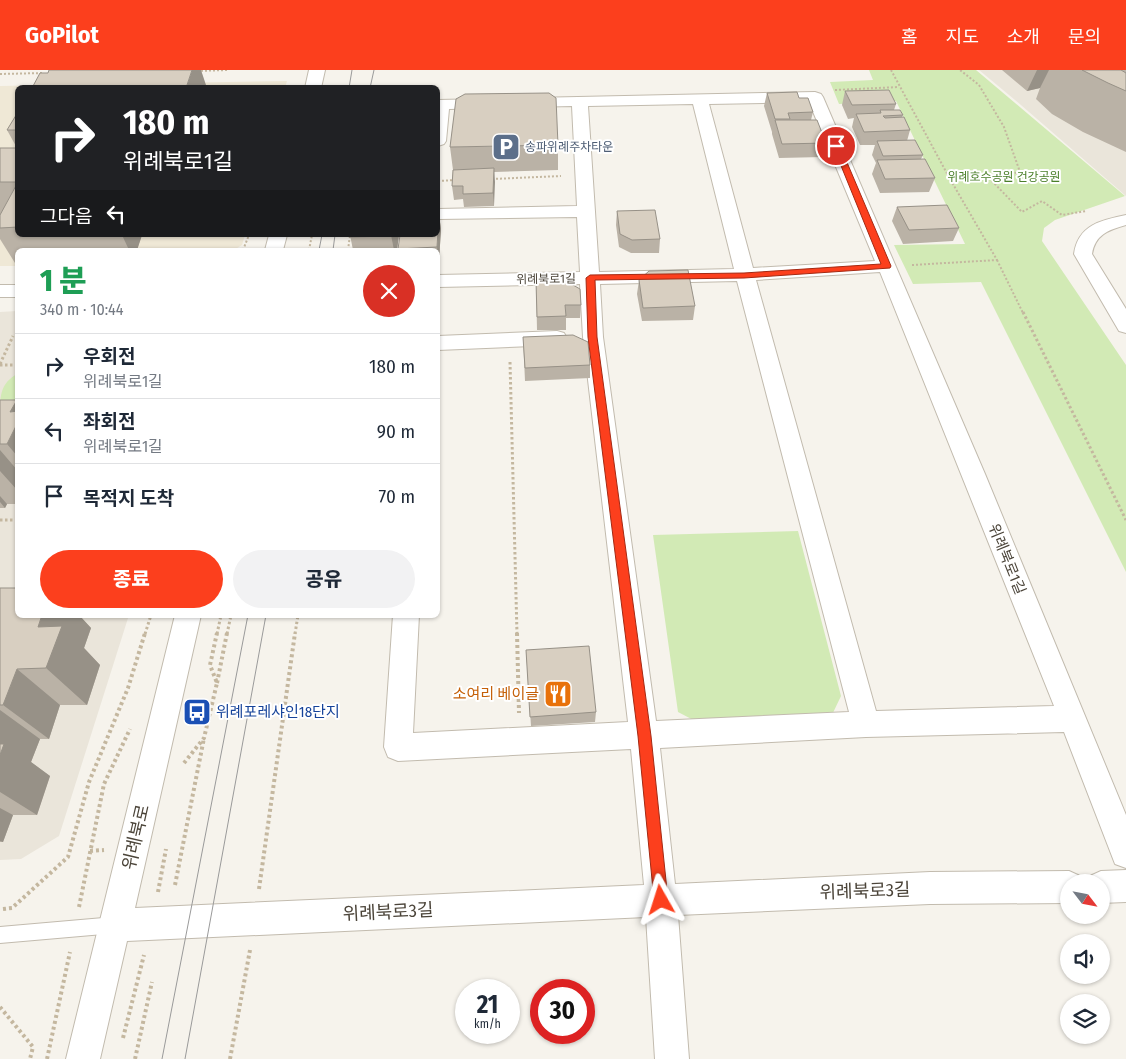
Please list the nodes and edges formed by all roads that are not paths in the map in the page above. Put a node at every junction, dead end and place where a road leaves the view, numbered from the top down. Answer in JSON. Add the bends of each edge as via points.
{"nodes":[{"id":1,"x":317,"y":70,"type":"edge"},
{"id":2,"x":314,"y":85,"type":"edge"},
{"id":3,"x":700,"y":99,"type":"junction"},
{"id":4,"x":580,"y":101,"type":"junction"},
{"id":5,"x":440,"y":122,"type":"edge"},
{"id":6,"x":585,"y":211,"type":"junction"},
{"id":7,"x":440,"y":214,"type":"edge"},
{"id":8,"x":1126,"y":220,"type":"edge"},
{"id":9,"x":887,"y":266,"type":"junction"},
{"id":10,"x":744,"y":275,"type":"junction"},
{"id":11,"x":590,"y":278,"type":"junction"},
{"id":12,"x":440,"y":281,"type":"edge"},
{"id":13,"x":0,"y":291,"type":"edge"},
{"id":14,"x":15,"y":291,"type":"edge"},
{"id":15,"x":1126,"y":326,"type":"edge"},
{"id":16,"x":592,"y":337,"type":"junction"},
{"id":17,"x":440,"y":343,"type":"edge"},
{"id":18,"x":187,"y":618,"type":"edge"},
{"id":19,"x":406,"y":618,"type":"edge"},
{"id":20,"x":1073,"y":719,"type":"junction"},
{"id":21,"x":866,"y":724,"type":"junction"},
{"id":22,"x":644,"y":736,"type":"junction"},
{"id":23,"x":1126,"y":853,"type":"edge"},
{"id":24,"x":1126,"y":886,"type":"edge"},
{"id":25,"x":1060,"y":887,"type":"edge"},
{"id":26,"x":1110,"y":887,"type":"edge"},
{"id":27,"x":661,"y":900,"type":"junction"},
{"id":28,"x":115,"y":925,"type":"junction"},
{"id":29,"x":0,"y":935,"type":"edge"},
{"id":30,"x":83,"y":1059,"type":"edge"},
{"id":31,"x":672,"y":1059,"type":"edge"}],
"edges":[{"from":1,"to":2,"type":"street"},
{"from":3,"to":4,"type":"street"},
{"from":3,"to":9,"type":"street","name":"위례북로1길","via":[[815,97]]},
{"from":3,"to":10,"type":"street"},
{"from":4,"to":5,"type":"street","via":[[442,104]]},
{"from":4,"to":6,"type":"street"},
{"from":6,"to":7,"type":"street"},
{"from":6,"to":11,"type":"street"},
{"from":8,"to":15,"type":"street","via":[[1106,225],[1089,236],[1083,243],[1082,254]]},
{"from":9,"to":10,"type":"street","name":"위례북로1길"},
{"from":9,"to":20,"type":"street","name":"위례북로1길"},
{"from":10,"to":11,"type":"street","name":"위례북로1길"},
{"from":10,"to":21,"type":"street"},
{"from":11,"to":12,"type":"street","name":"위례북로1길"},
{"from":11,"to":16,"type":"street"},
{"from":13,"to":14,"type":"street"},
{"from":16,"to":17,"type":"street"},
{"from":16,"to":22,"type":"street"},
{"from":18,"to":28,"type":"street","name":"위례북로"},
{"from":19,"to":22,"type":"street","via":[[398,747]]},
{"from":20,"to":21,"type":"street"},
{"from":20,"to":23,"type":"street","name":"위례북로1길"},
{"from":21,"to":22,"type":"street"},
{"from":22,"to":27,"type":"street"},
{"from":24,"to":26,"type":"street"},
{"from":25,"to":27,"type":"street","name":"위례북로3길","via":[[930,888]]},
{"from":27,"to":28,"type":"street","name":"위례북로3길"},
{"from":27,"to":31,"type":"street"},
{"from":28,"to":29,"type":"lane"},
{"from":28,"to":30,"type":"street","name":"위례북로"}]}
